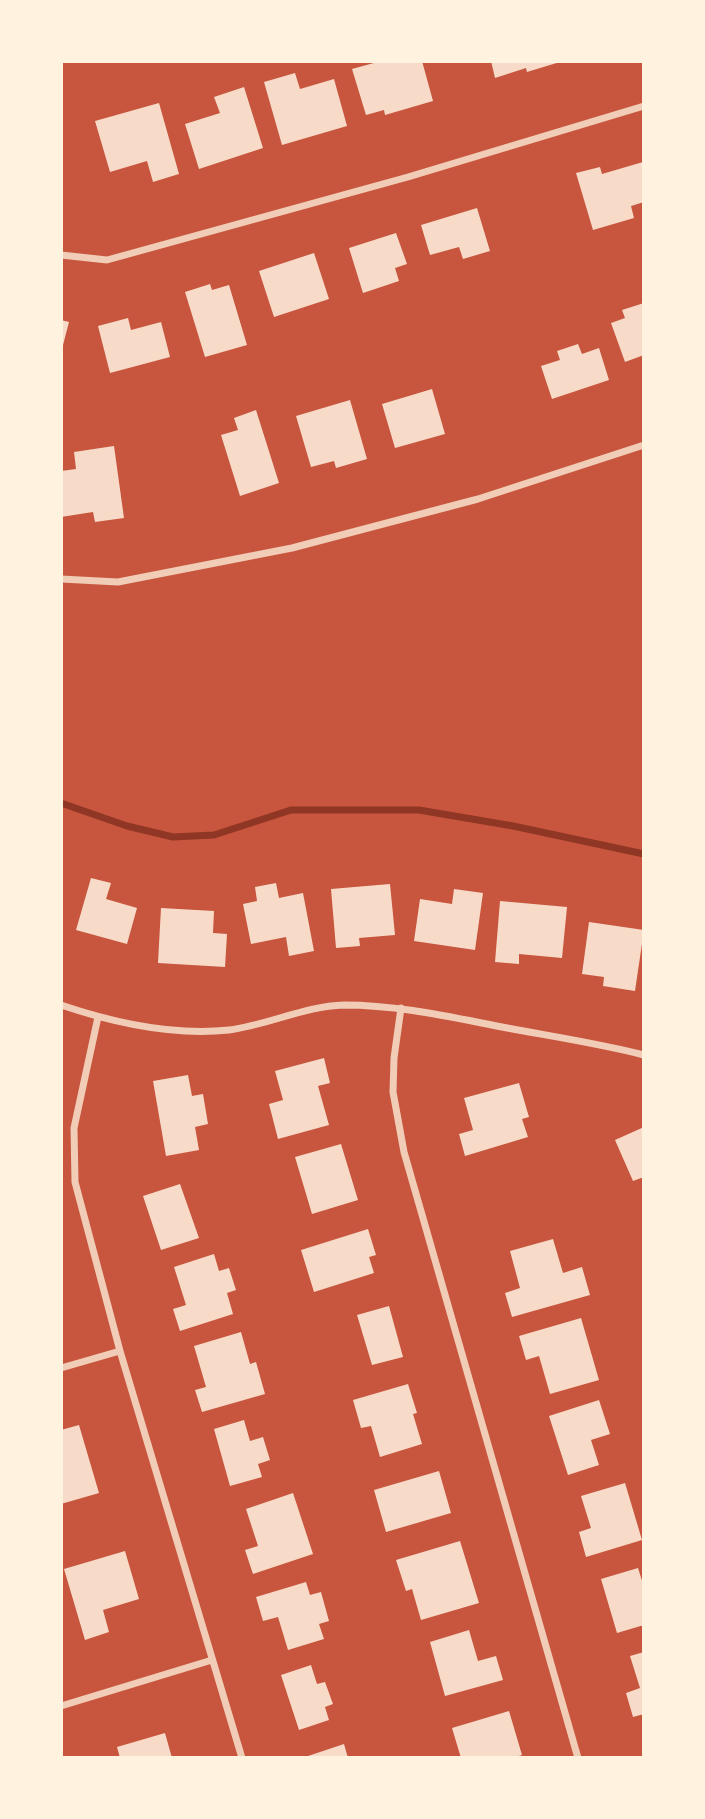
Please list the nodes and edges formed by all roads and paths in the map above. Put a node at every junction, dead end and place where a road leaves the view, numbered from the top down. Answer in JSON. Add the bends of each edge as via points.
{"nodes":[{"id":1,"x":644,"y":106,"type":"edge"},
{"id":2,"x":61,"y":254,"type":"edge"},
{"id":3,"x":644,"y":444,"type":"edge"},
{"id":4,"x":61,"y":579,"type":"edge"},
{"id":5,"x":61,"y":1005,"type":"edge"},
{"id":6,"x":401,"y":1008,"type":"junction"},
{"id":7,"x":98,"y":1017,"type":"junction"},
{"id":8,"x":644,"y":1055,"type":"edge"},
{"id":9,"x":120,"y":1351,"type":"junction"},
{"id":10,"x":61,"y":1368,"type":"edge"},
{"id":11,"x":212,"y":1660,"type":"junction"},
{"id":12,"x":61,"y":1706,"type":"edge"},
{"id":13,"x":242,"y":1758,"type":"edge"},
{"id":14,"x":578,"y":1758,"type":"edge"}],
"edges":[{"from":1,"to":2,"type":"street","via":[[107,260]]},
{"from":3,"to":4,"type":"street","via":[[478,499],[292,548],[118,582]]},
{"from":5,"to":7,"type":"street"},
{"from":6,"to":7,"type":"street","via":[[340,1005],[230,1030],[200,1031]]},
{"from":6,"to":8,"type":"street"},
{"from":6,"to":14,"type":"street","via":[[393,1092],[404,1152]]},
{"from":7,"to":9,"type":"street","via":[[74,1128],[75,1182]]},
{"from":9,"to":10,"type":"street"},
{"from":9,"to":11,"type":"street"},
{"from":11,"to":12,"type":"street"},
{"from":11,"to":13,"type":"street"}]}
